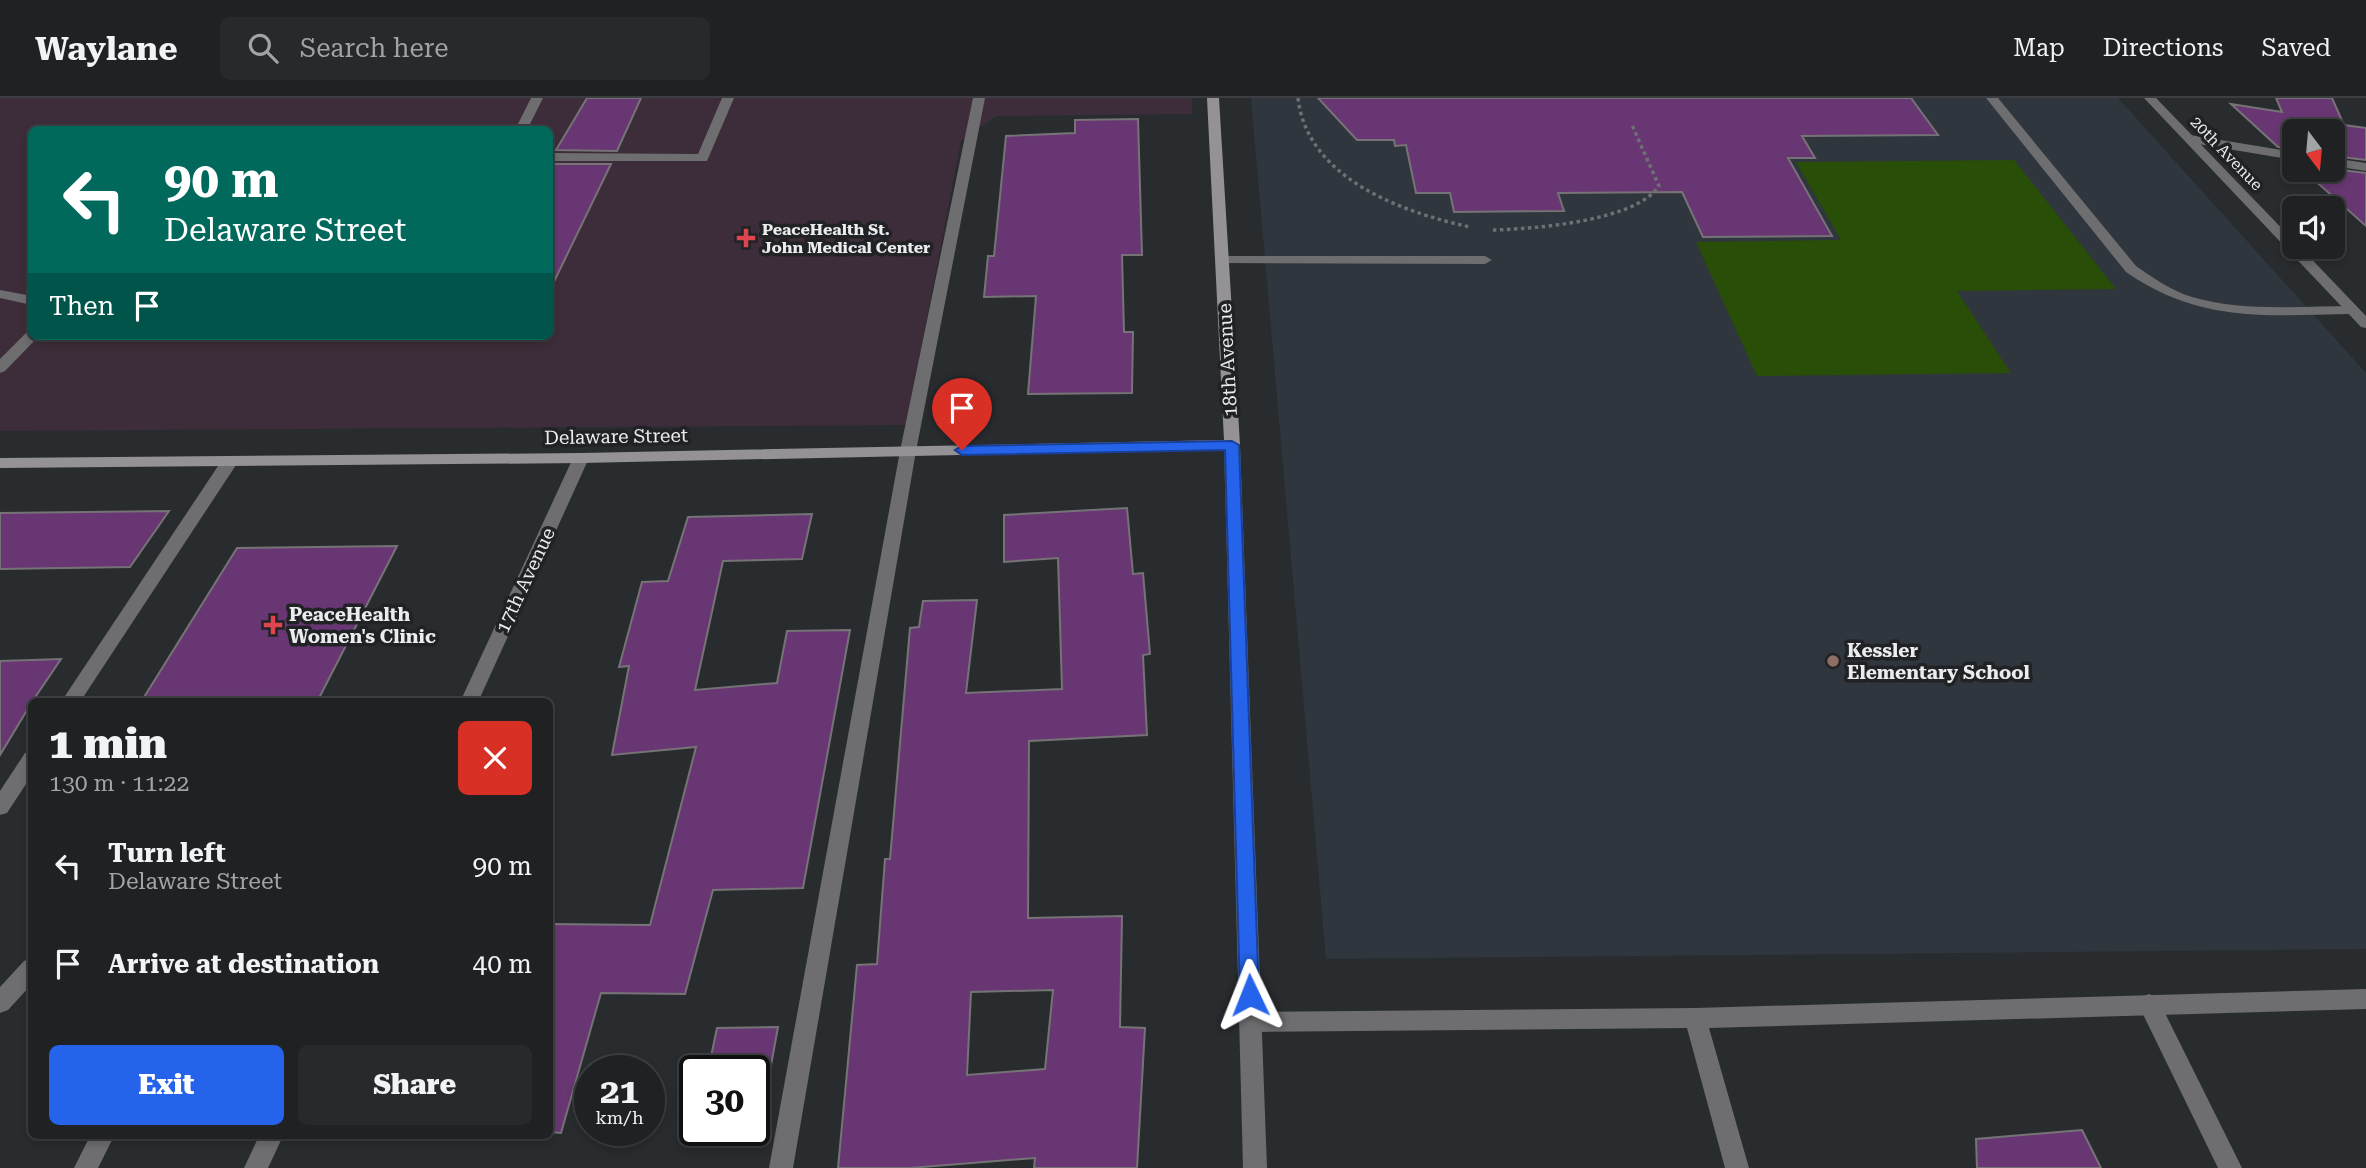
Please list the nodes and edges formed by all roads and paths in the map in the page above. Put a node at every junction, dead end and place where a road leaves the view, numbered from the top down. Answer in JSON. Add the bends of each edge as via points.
{"nodes":[{"id":1,"x":537,"y":98,"type":"edge"},
{"id":2,"x":728,"y":98,"type":"edge"},
{"id":3,"x":979,"y":98,"type":"edge"},
{"id":4,"x":1213,"y":98,"type":"edge"},
{"id":5,"x":1298,"y":98,"type":"edge"},
{"id":6,"x":1992,"y":98,"type":"edge"},
{"id":7,"x":2150,"y":98,"type":"edge"},
{"id":8,"x":1632,"y":125,"type":"dead end"},
{"id":9,"x":523,"y":126,"type":"edge"},
{"id":10,"x":2190,"y":139,"type":"junction"},
{"id":11,"x":2282,"y":154,"type":"edge"},
{"id":12,"x":553,"y":157,"type":"edge"},
{"id":13,"x":2345,"y":164,"type":"edge"},
{"id":14,"x":2366,"y":167,"type":"edge"},
{"id":15,"x":1474,"y":228,"type":"dead end"},
{"id":16,"x":1487,"y":230,"type":"dead end"},
{"id":17,"x":1222,"y":260,"type":"junction"},
{"id":18,"x":1485,"y":260,"type":"dead end"},
{"id":19,"x":0,"y":294,"type":"edge"},
{"id":20,"x":28,"y":299,"type":"edge"},
{"id":21,"x":2353,"y":310,"type":"junction"},
{"id":22,"x":2366,"y":324,"type":"edge"},
{"id":23,"x":28,"y":339,"type":"edge"},
{"id":24,"x":2,"y":364,"type":"edge"},
{"id":25,"x":1232,"y":445,"type":"junction"},
{"id":26,"x":908,"y":451,"type":"junction"},
{"id":27,"x":581,"y":458,"type":"junction"},
{"id":28,"x":230,"y":461,"type":"junction"},
{"id":29,"x":0,"y":463,"type":"edge"},
{"id":30,"x":73,"y":698,"type":"edge"},
{"id":31,"x":471,"y":698,"type":"edge"},
{"id":32,"x":28,"y":765,"type":"edge"},
{"id":33,"x":0,"y":807,"type":"edge"},
{"id":34,"x":28,"y":972,"type":"edge"},
{"id":35,"x":2366,"y":999,"type":"edge"},
{"id":36,"x":0,"y":1003,"type":"edge"},
{"id":37,"x":2149,"y":1004,"type":"junction"},
{"id":38,"x":1695,"y":1018,"type":"junction"},
{"id":39,"x":1250,"y":1022,"type":"junction"},
{"id":40,"x":100,"y":1139,"type":"edge"},
{"id":41,"x":270,"y":1139,"type":"edge"},
{"id":42,"x":86,"y":1168,"type":"edge"},
{"id":43,"x":256,"y":1168,"type":"edge"},
{"id":44,"x":781,"y":1168,"type":"edge"},
{"id":45,"x":1255,"y":1168,"type":"edge"},
{"id":46,"x":1737,"y":1168,"type":"edge"},
{"id":47,"x":2230,"y":1168,"type":"edge"}],
"edges":[{"from":1,"to":9,"type":"street"},
{"from":2,"to":12,"type":"street","via":[[703,158]]},
{"from":3,"to":26,"type":"street"},
{"from":4,"to":17,"type":"street","name":"18th Avenue"},
{"from":5,"to":15,"type":"path","via":[[1305,129],[1332,165],[1406,207],[1449,224]]},
{"from":6,"to":21,"type":"street","via":[[2131,269],[2155,285],[2186,299],[2241,310]]},
{"from":7,"to":10,"type":"street","name":"20th Avenue"},
{"from":8,"to":16,"type":"path","via":[[1659,186],[1651,198],[1583,222]]},
{"from":10,"to":11,"type":"street"},
{"from":10,"to":21,"type":"street","name":"20th Avenue"},
{"from":13,"to":14,"type":"street"},
{"from":17,"to":18,"type":"street"},
{"from":17,"to":25,"type":"street","name":"18th Avenue"},
{"from":19,"to":20,"type":"street"},
{"from":21,"to":22,"type":"street","name":"20th Avenue"},
{"from":23,"to":24,"type":"street"},
{"from":25,"to":26,"type":"street","name":"Delaware Street"},
{"from":25,"to":39,"type":"street","name":"18th Avenue"},
{"from":26,"to":27,"type":"street","name":"Delaware Street"},
{"from":26,"to":44,"type":"street"},
{"from":27,"to":28,"type":"street","name":"Delaware Street"},
{"from":27,"to":31,"type":"street","name":"17th Avenue"},
{"from":28,"to":29,"type":"street","name":"Delaware Street"},
{"from":28,"to":30,"type":"street"},
{"from":32,"to":33,"type":"street"},
{"from":34,"to":36,"type":"street"},
{"from":35,"to":37,"type":"street"},
{"from":37,"to":38,"type":"street"},
{"from":37,"to":47,"type":"street"},
{"from":38,"to":39,"type":"street"},
{"from":38,"to":46,"type":"street"},
{"from":39,"to":45,"type":"street","name":"18th Avenue"},
{"from":40,"to":42,"type":"street"},
{"from":41,"to":43,"type":"street"}]}
